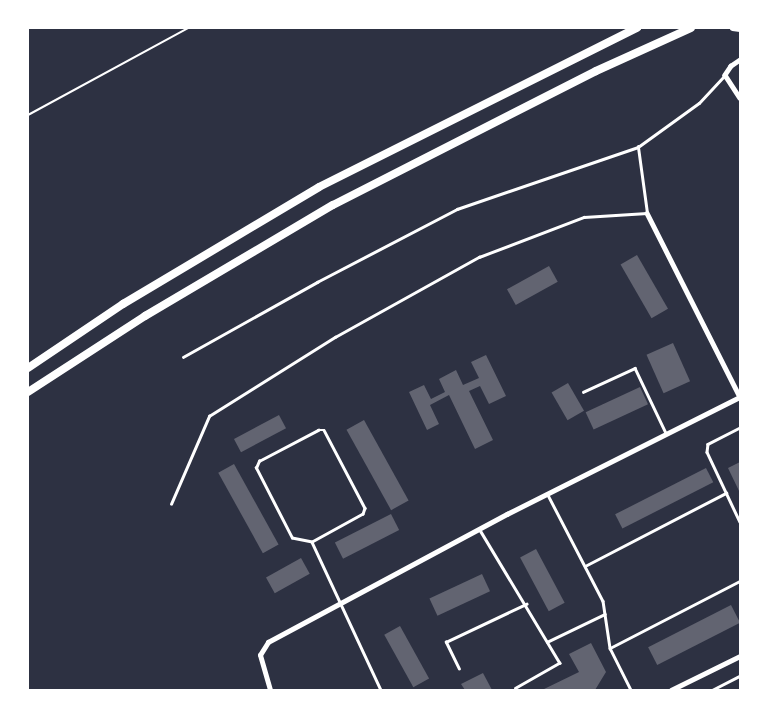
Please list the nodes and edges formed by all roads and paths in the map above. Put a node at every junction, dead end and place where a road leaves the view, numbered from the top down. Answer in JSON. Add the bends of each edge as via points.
{"nodes":[{"id":1,"x":188,"y":28,"type":"edge"},
{"id":2,"x":636,"y":28,"type":"edge"},
{"id":3,"x":691,"y":28,"type":"edge"},
{"id":4,"x":733,"y":28,"type":"edge"},
{"id":5,"x":740,"y":29,"type":"edge"},
{"id":6,"x":740,"y":60,"type":"edge"},
{"id":7,"x":725,"y":76,"type":"junction"},
{"id":8,"x":740,"y":98,"type":"edge"},
{"id":9,"x":28,"y":115,"type":"edge"},
{"id":10,"x":638,"y":147,"type":"junction"},
{"id":11,"x":648,"y":213,"type":"junction"},
{"id":12,"x":184,"y":357,"type":"dead end"},
{"id":13,"x":28,"y":368,"type":"edge"},
{"id":14,"x":28,"y":392,"type":"edge"},
{"id":15,"x":583,"y":392,"type":"dead end"},
{"id":16,"x":740,"y":397,"type":"edge"},
{"id":17,"x":740,"y":428,"type":"edge"},
{"id":18,"x":666,"y":433,"type":"junction"},
{"id":19,"x":726,"y":492,"type":"junction"},
{"id":20,"x":548,"y":494,"type":"junction"},
{"id":21,"x":171,"y":504,"type":"dead end"},
{"id":22,"x":740,"y":522,"type":"edge"},
{"id":23,"x":480,"y":530,"type":"junction"},
{"id":24,"x":312,"y":542,"type":"junction"},
{"id":25,"x":585,"y":566,"type":"junction"},
{"id":26,"x":740,"y":581,"type":"edge"},
{"id":27,"x":526,"y":604,"type":"junction"},
{"id":28,"x":339,"y":606,"type":"junction"},
{"id":29,"x":605,"y":614,"type":"junction"},
{"id":30,"x":548,"y":642,"type":"junction"},
{"id":31,"x":610,"y":648,"type":"junction"},
{"id":32,"x":740,"y":656,"type":"edge"},
{"id":33,"x":459,"y":669,"type":"dead end"},
{"id":34,"x":740,"y":676,"type":"edge"},
{"id":35,"x":516,"y":688,"type":"dead end"},
{"id":36,"x":270,"y":690,"type":"edge"},
{"id":37,"x":381,"y":690,"type":"edge"},
{"id":38,"x":631,"y":690,"type":"edge"},
{"id":39,"x":671,"y":690,"type":"edge"},
{"id":40,"x":712,"y":690,"type":"edge"}],
"edges":[{"from":1,"to":9,"type":"path"},
{"from":2,"to":13,"type":"highway","via":[[319,187],[123,304]]},
{"from":3,"to":14,"type":"highway","via":[[596,71],[333,205],[145,316]]},
{"from":4,"to":5,"type":"street"},
{"from":6,"to":7,"type":"street"},
{"from":7,"to":8,"type":"street"},
{"from":7,"to":10,"type":"lane","via":[[699,104]]},
{"from":10,"to":11,"type":"lane"},
{"from":10,"to":12,"type":"lane","via":[[457,209],[317,282]]},
{"from":11,"to":16,"type":"street"},
{"from":11,"to":21,"type":"lane","via":[[584,218],[479,257],[335,337],[209,416]]},
{"from":15,"to":18,"type":"lane","via":[[635,368]]},
{"from":16,"to":18,"type":"street"},
{"from":17,"to":19,"type":"lane","via":[[708,444],[707,452]]},
{"from":18,"to":20,"type":"street"},
{"from":19,"to":22,"type":"lane"},
{"from":19,"to":25,"type":"lane"},
{"from":20,"to":23,"type":"street"},
{"from":20,"to":25,"type":"lane"},
{"from":23,"to":27,"type":"lane"},
{"from":23,"to":28,"type":"street"},
{"from":24,"to":24,"type":"lane","via":[[364,514],[365,508],[324,430],[318,430],[259,462],[256,468],[292,538]]},
{"from":24,"to":28,"type":"lane"},
{"from":25,"to":29,"type":"lane","via":[[603,601]]},
{"from":26,"to":31,"type":"lane"},
{"from":27,"to":30,"type":"lane"},
{"from":27,"to":33,"type":"lane","via":[[446,642]]},
{"from":28,"to":36,"type":"street","via":[[264,647],[260,662]]},
{"from":28,"to":37,"type":"lane"},
{"from":29,"to":30,"type":"lane"},
{"from":29,"to":31,"type":"lane"},
{"from":30,"to":35,"type":"lane","via":[[560,663]]},
{"from":31,"to":38,"type":"lane"},
{"from":32,"to":39,"type":"street"},
{"from":34,"to":40,"type":"lane"}]}
